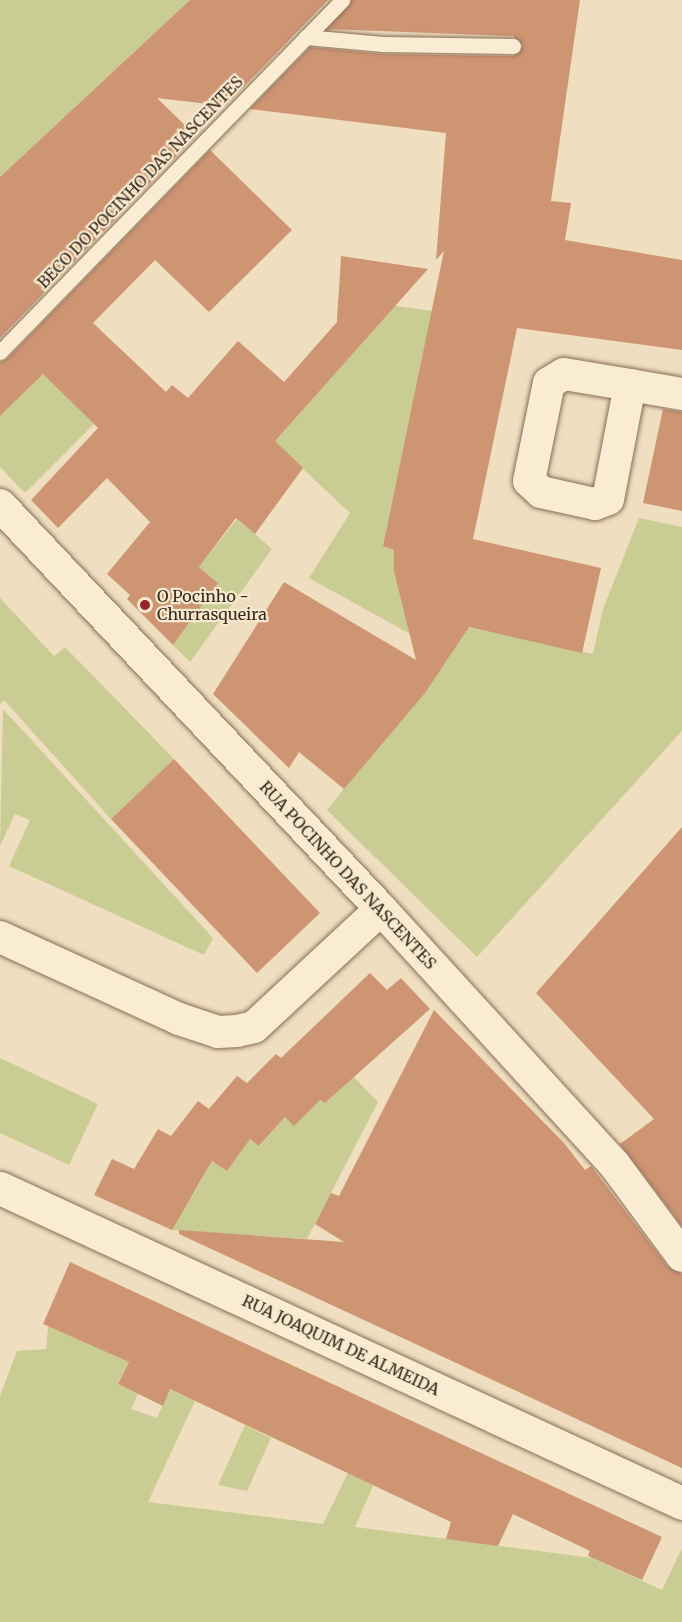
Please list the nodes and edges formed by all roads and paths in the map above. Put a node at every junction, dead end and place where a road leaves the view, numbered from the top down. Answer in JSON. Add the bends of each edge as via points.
{"nodes":[{"id":1,"x":342,"y":0,"type":"edge"},
{"id":2,"x":306,"y":37,"type":"junction"},
{"id":3,"x":513,"y":46,"type":"dead end"},
{"id":4,"x":0,"y":352,"type":"edge"},
{"id":5,"x":630,"y":385,"type":"dead end"},
{"id":6,"x":682,"y":394,"type":"edge"},
{"id":7,"x":0,"y":505,"type":"edge"},
{"id":8,"x":381,"y":909,"type":"junction"},
{"id":9,"x":0,"y":937,"type":"edge"},
{"id":10,"x":0,"y":1188,"type":"edge"},
{"id":11,"x":682,"y":1256,"type":"edge"},
{"id":12,"x":682,"y":1503,"type":"edge"}],
"edges":[{"from":1,"to":2,"type":"lane","name":"BECO DO POCINHO DAS NASCENTES"},
{"from":2,"to":3,"type":"lane","via":[[383,44]]},
{"from":2,"to":4,"type":"lane","name":"BECO DO POCINHO DAS NASCENTES"},
{"from":5,"to":6,"type":"street"},
{"from":7,"to":8,"type":"street","name":"RUA POCINHO DAS NASCENTES"},
{"from":8,"to":9,"type":"street","via":[[254,1027],[237,1032],[218,1032],[179,1019]]},
{"from":8,"to":11,"type":"street","name":"RUA POCINHO DAS NASCENTES","via":[[614,1164]]},
{"from":10,"to":12,"type":"main road","name":"RUA JOAQUIM DE ALMEIDA"}]}
